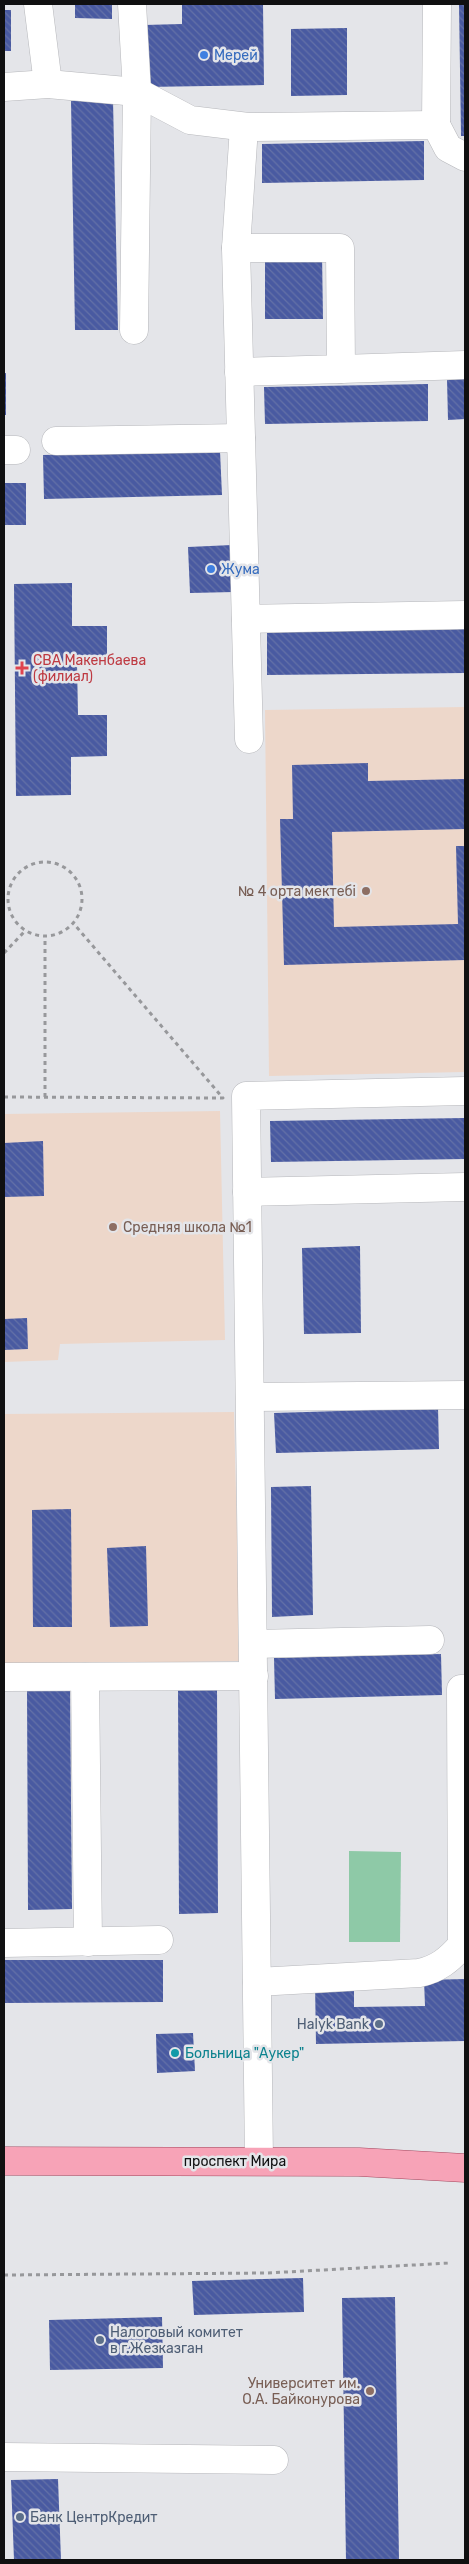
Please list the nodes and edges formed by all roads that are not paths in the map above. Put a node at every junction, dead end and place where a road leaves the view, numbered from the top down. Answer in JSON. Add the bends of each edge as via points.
{"nodes":[{"id":1,"x":38,"y":4,"type":"edge"},
{"id":2,"x":132,"y":4,"type":"edge"},
{"id":3,"x":437,"y":4,"type":"edge"},
{"id":4,"x":48,"y":84,"type":"junction"},
{"id":5,"x":4,"y":87,"type":"edge"},
{"id":6,"x":137,"y":92,"type":"junction"},
{"id":7,"x":436,"y":125,"type":"junction"},
{"id":8,"x":244,"y":126,"type":"junction"},
{"id":9,"x":465,"y":157,"type":"edge"},
{"id":10,"x":236,"y":248,"type":"junction"},
{"id":11,"x":134,"y":330,"type":"dead end"},
{"id":12,"x":465,"y":365,"type":"edge"},
{"id":13,"x":341,"y":369,"type":"junction"},
{"id":14,"x":239,"y":372,"type":"junction"},
{"id":15,"x":241,"y":438,"type":"junction"},
{"id":16,"x":56,"y":441,"type":"dead end"},
{"id":17,"x":465,"y":615,"type":"edge"},
{"id":18,"x":246,"y":619,"type":"junction"},
{"id":19,"x":249,"y":739,"type":"dead end"},
{"id":20,"x":465,"y":1091,"type":"edge"},
{"id":21,"x":465,"y":1187,"type":"edge"},
{"id":22,"x":247,"y":1192,"type":"junction"},
{"id":23,"x":465,"y":1395,"type":"edge"},
{"id":24,"x":250,"y":1398,"type":"junction"},
{"id":25,"x":430,"y":1640,"type":"dead end"},
{"id":26,"x":253,"y":1644,"type":"junction"},
{"id":27,"x":254,"y":1676,"type":"junction"},
{"id":28,"x":4,"y":1677,"type":"edge"},
{"id":29,"x":85,"y":1677,"type":"junction"},
{"id":30,"x":465,"y":1689,"type":"edge"},
{"id":31,"x":159,"y":1940,"type":"dead end"},
{"id":32,"x":88,"y":1942,"type":"junction"},
{"id":33,"x":4,"y":1943,"type":"edge"},
{"id":34,"x":257,"y":1982,"type":"junction"},
{"id":35,"x":4,"y":2160,"type":"edge"},
{"id":36,"x":259,"y":2160,"type":"junction"},
{"id":37,"x":465,"y":2168,"type":"edge"},
{"id":38,"x":4,"y":2457,"type":"edge"},
{"id":39,"x":274,"y":2460,"type":"dead end"}],
"edges":[{"from":1,"to":4,"type":"street"},
{"from":2,"to":6,"type":"street"},
{"from":3,"to":7,"type":"street"},
{"from":4,"to":5,"type":"street"},
{"from":4,"to":6,"type":"street"},
{"from":6,"to":8,"type":"street","via":[[190,120]]},
{"from":6,"to":11,"type":"street"},
{"from":7,"to":8,"type":"street"},
{"from":7,"to":9,"type":"street","via":[[448,148]]},
{"from":8,"to":10,"type":"street"},
{"from":10,"to":13,"type":"street","via":[[340,248]]},
{"from":10,"to":14,"type":"street"},
{"from":12,"to":13,"type":"street"},
{"from":13,"to":14,"type":"street"},
{"from":14,"to":15,"type":"street"},
{"from":15,"to":16,"type":"street"},
{"from":15,"to":18,"type":"street"},
{"from":17,"to":18,"type":"street"},
{"from":18,"to":19,"type":"street"},
{"from":20,"to":22,"type":"street","via":[[246,1096]]},
{"from":21,"to":22,"type":"street"},
{"from":22,"to":24,"type":"street"},
{"from":23,"to":24,"type":"street"},
{"from":24,"to":26,"type":"street"},
{"from":25,"to":26,"type":"street"},
{"from":26,"to":27,"type":"street"},
{"from":27,"to":29,"type":"street"},
{"from":27,"to":34,"type":"street"},
{"from":28,"to":29,"type":"street"},
{"from":29,"to":32,"type":"street"},
{"from":30,"to":34,"type":"street","via":[[461,1689],[462,1945],[443,1965],[432,1971]]},
{"from":31,"to":32,"type":"street"},
{"from":32,"to":33,"type":"street"},
{"from":34,"to":36,"type":"street"},
{"from":35,"to":36,"type":"main road","name":"проспект Мира"},
{"from":36,"to":37,"type":"main road","name":"проспект Мира"},
{"from":38,"to":39,"type":"street"}]}
